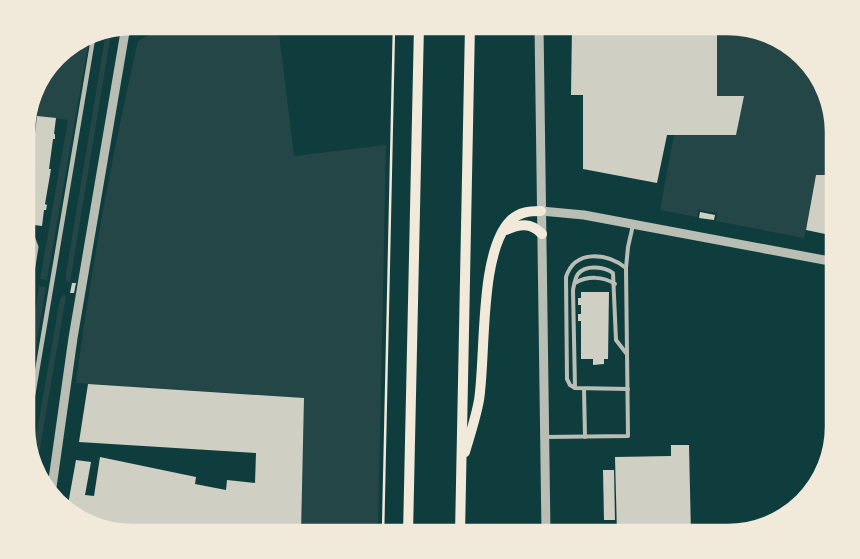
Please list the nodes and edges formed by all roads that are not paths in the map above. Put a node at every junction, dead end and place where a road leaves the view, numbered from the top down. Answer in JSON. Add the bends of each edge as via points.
{"nodes":[{"id":1,"x":125,"y":34,"type":"edge"},
{"id":2,"x":419,"y":34,"type":"edge"},
{"id":3,"x":470,"y":34,"type":"edge"},
{"id":4,"x":539,"y":34,"type":"edge"},
{"id":5,"x":93,"y":42,"type":"edge"},
{"id":6,"x":541,"y":211,"type":"junction"},
{"id":7,"x":633,"y":225,"type":"junction"},
{"id":8,"x":502,"y":232,"type":"junction"},
{"id":9,"x":542,"y":234,"type":"junction"},
{"id":10,"x":34,"y":241,"type":"edge"},
{"id":11,"x":34,"y":260,"type":"edge"},
{"id":12,"x":826,"y":260,"type":"edge"},
{"id":13,"x":626,"y":268,"type":"junction"},
{"id":14,"x":575,"y":283,"type":"junction"},
{"id":15,"x":615,"y":284,"type":"junction"},
{"id":16,"x":627,"y":354,"type":"junction"},
{"id":17,"x":575,"y":388,"type":"junction"},
{"id":18,"x":34,"y":389,"type":"edge"},
{"id":19,"x":584,"y":389,"type":"junction"},
{"id":20,"x":628,"y":389,"type":"junction"},
{"id":21,"x":585,"y":436,"type":"junction"},
{"id":22,"x":545,"y":437,"type":"junction"},
{"id":23,"x":461,"y":467,"type":"junction"},
{"id":24,"x":53,"y":486,"type":"edge"},
{"id":25,"x":408,"y":525,"type":"edge"},
{"id":26,"x":460,"y":525,"type":"edge"},
{"id":27,"x":546,"y":525,"type":"edge"}],
"edges":[{"from":1,"to":24,"type":"street","via":[[79,299]]},
{"from":2,"to":25,"type":"main road"},
{"from":3,"to":23,"type":"main road"},
{"from":4,"to":6,"type":"street"},
{"from":5,"to":18,"type":"street"},
{"from":6,"to":7,"type":"street","via":[[584,215]]},
{"from":6,"to":8,"type":"main road","via":[[519,214]]},
{"from":6,"to":9,"type":"street"},
{"from":7,"to":12,"type":"street"},
{"from":7,"to":13,"type":"lane"},
{"from":8,"to":9,"type":"main road","via":[[517,225],[529,225]]},
{"from":8,"to":23,"type":"main road","via":[[494,250],[489,278],[479,401]]},
{"from":9,"to":22,"type":"street"},
{"from":10,"to":11,"type":"street"},
{"from":13,"to":16,"type":"lane"},
{"from":13,"to":17,"type":"lane","via":[[617,261],[584,257],[569,267],[566,276],[568,379]]},
{"from":14,"to":15,"type":"lane","via":[[588,277]]},
{"from":14,"to":15,"type":"lane","via":[[577,274],[592,267],[608,268],[613,273]]},
{"from":14,"to":17,"type":"lane"},
{"from":15,"to":16,"type":"lane","via":[[616,340]]},
{"from":16,"to":20,"type":"lane"},
{"from":17,"to":19,"type":"lane"},
{"from":19,"to":20,"type":"lane"},
{"from":19,"to":21,"type":"lane"},
{"from":20,"to":21,"type":"lane","via":[[628,436]]},
{"from":21,"to":22,"type":"lane"},
{"from":22,"to":27,"type":"street"},
{"from":23,"to":26,"type":"main road"}]}
